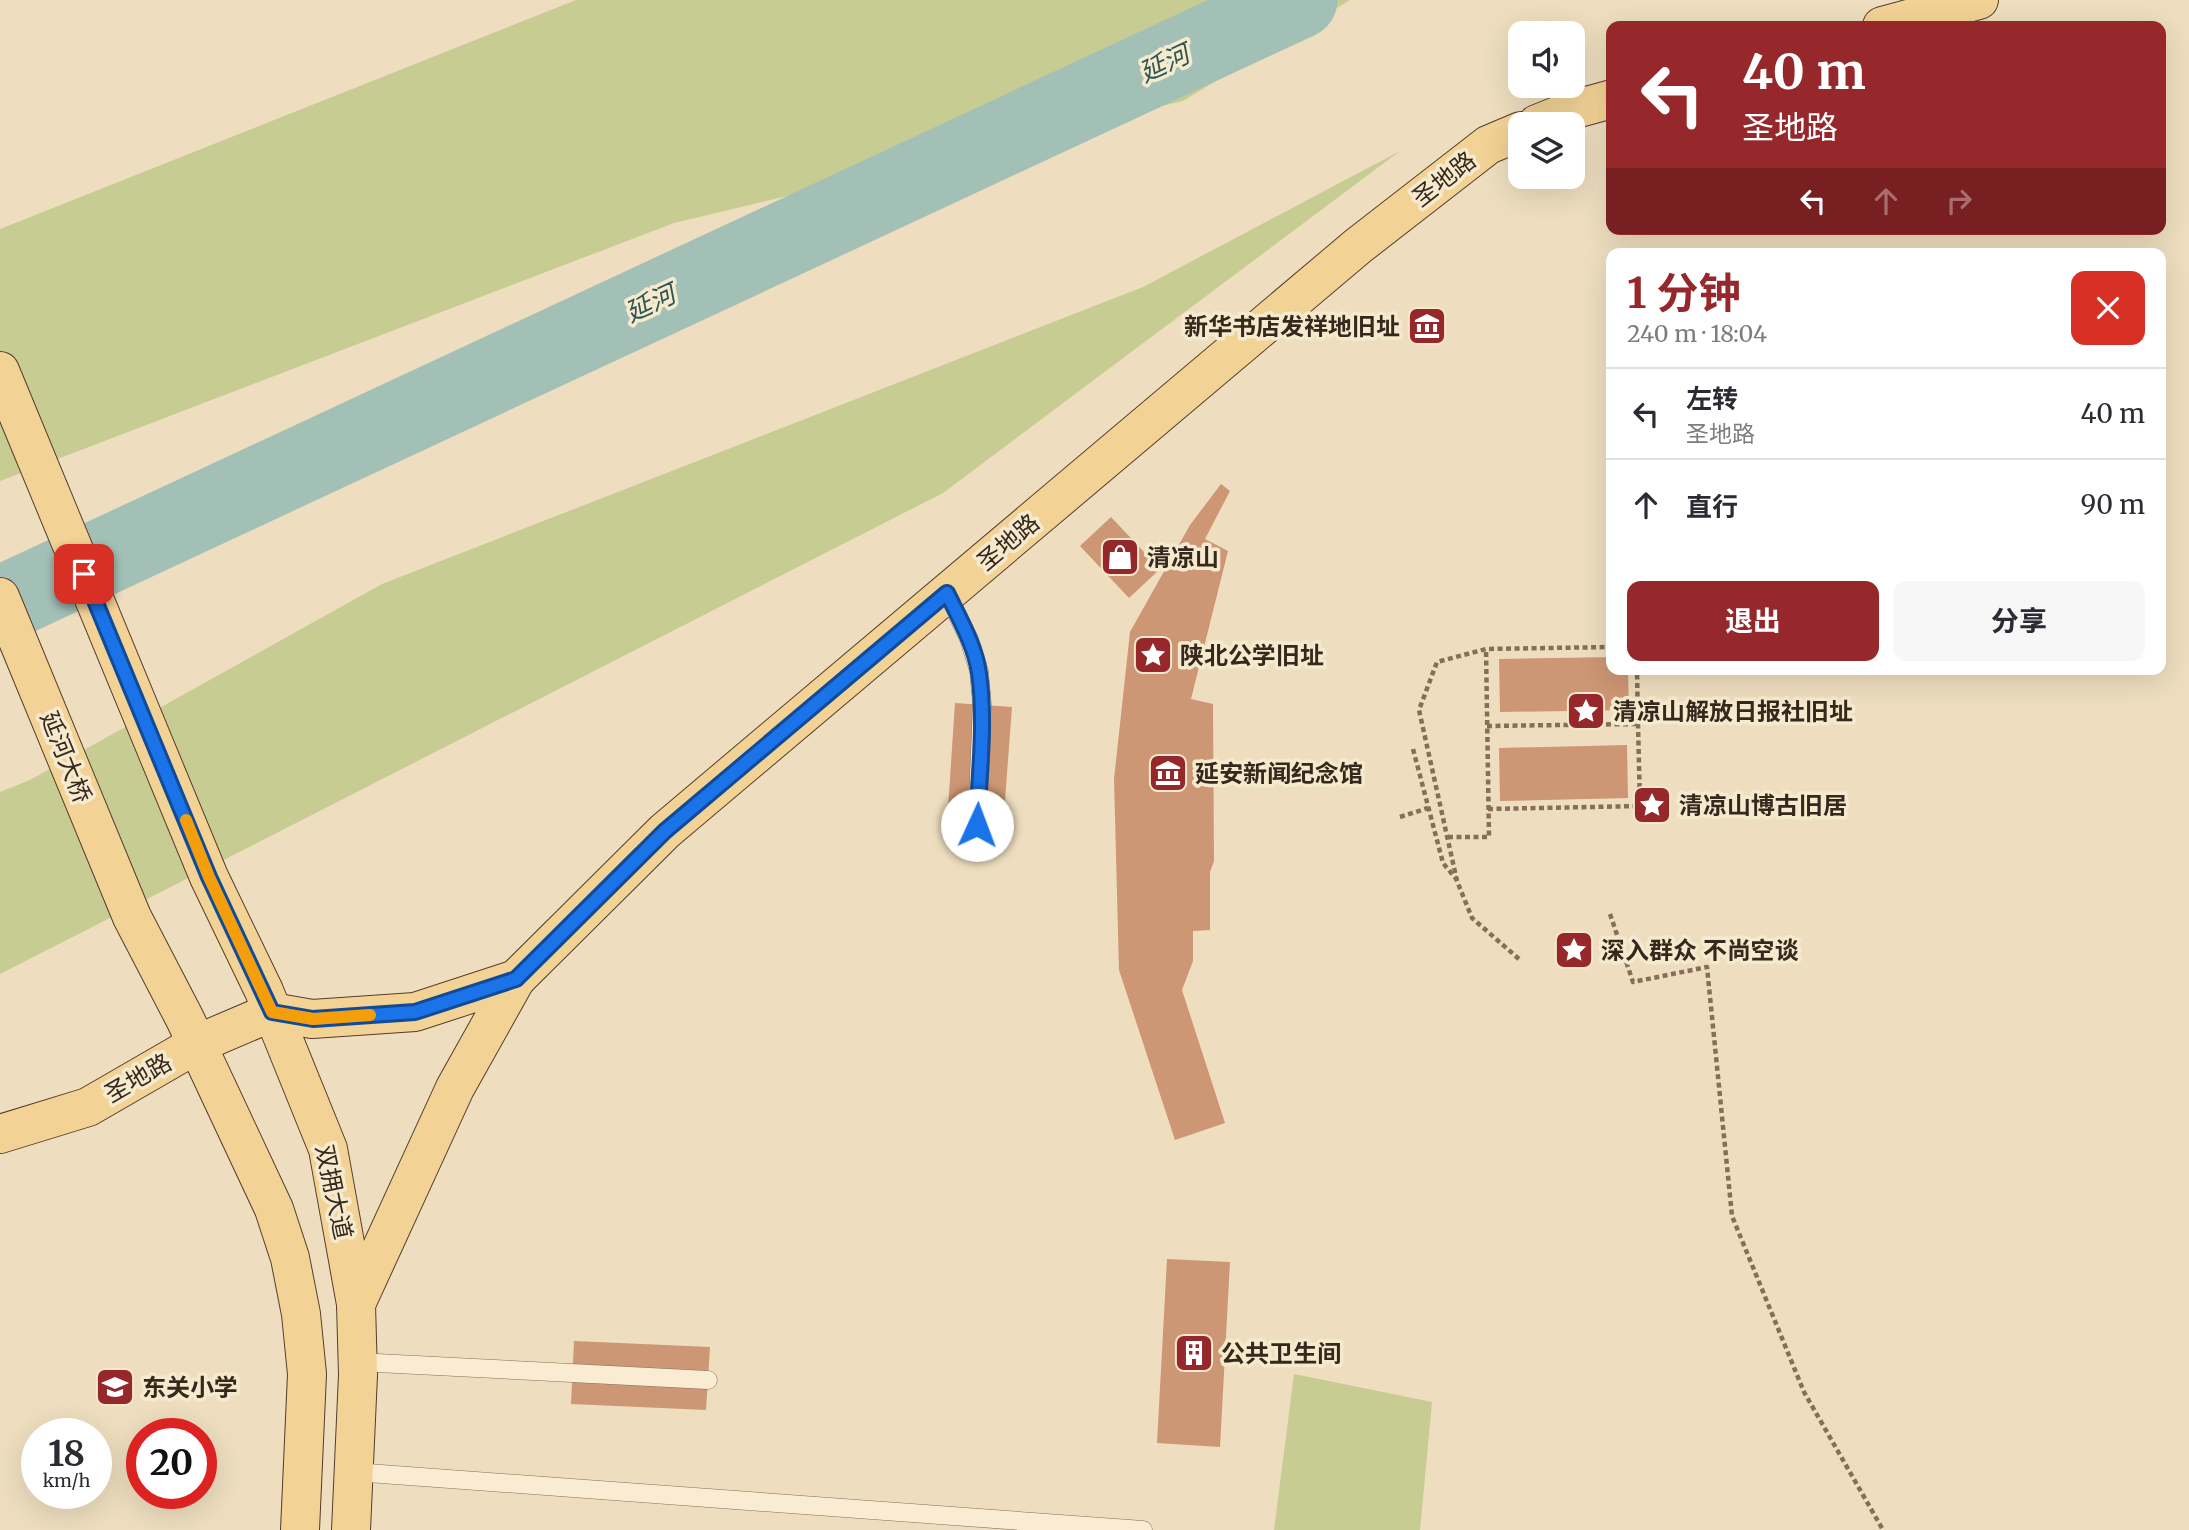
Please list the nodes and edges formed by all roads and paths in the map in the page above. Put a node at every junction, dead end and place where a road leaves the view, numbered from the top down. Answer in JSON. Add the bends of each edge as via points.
{"nodes":[{"id":1,"x":1979,"y":0,"type":"edge"},
{"id":2,"x":1901,"y":21,"type":"edge"},
{"id":3,"x":1606,"y":101,"type":"edge"},
{"id":4,"x":1567,"y":112,"type":"edge"},
{"id":5,"x":1508,"y":137,"type":"edge"},
{"id":6,"x":0,"y":371,"type":"edge"},
{"id":7,"x":947,"y":593,"type":"junction"},
{"id":8,"x":0,"y":597,"type":"edge"},
{"id":9,"x":1606,"y":647,"type":"edge"},
{"id":10,"x":1486,"y":649,"type":"junction"},
{"id":11,"x":1637,"y":675,"type":"edge"},
{"id":12,"x":1638,"y":724,"type":"junction"},
{"id":13,"x":1487,"y":726,"type":"junction"},
{"id":14,"x":1413,"y":749,"type":"dead end"},
{"id":15,"x":1428,"y":808,"type":"junction"},
{"id":16,"x":1488,"y":809,"type":"junction"},
{"id":17,"x":1400,"y":817,"type":"dead end"},
{"id":18,"x":977,"y":825,"type":"dead end"},
{"id":19,"x":1448,"y":837,"type":"junction"},
{"id":20,"x":1457,"y":881,"type":"junction"},
{"id":21,"x":1610,"y":914,"type":"dead end"},
{"id":22,"x":1520,"y":959,"type":"dead end"},
{"id":23,"x":516,"y":979,"type":"junction"},
{"id":24,"x":272,"y":1012,"type":"junction"},
{"id":25,"x":197,"y":1044,"type":"junction"},
{"id":26,"x":0,"y":1134,"type":"edge"},
{"id":27,"x":356,"y":1304,"type":"junction"},
{"id":28,"x":357,"y":1362,"type":"junction"},
{"id":29,"x":708,"y":1380,"type":"dead end"},
{"id":30,"x":354,"y":1472,"type":"junction"},
{"id":31,"x":300,"y":1530,"type":"edge"},
{"id":32,"x":351,"y":1530,"type":"edge"},
{"id":33,"x":1143,"y":1530,"type":"edge"},
{"id":34,"x":1883,"y":1530,"type":"edge"}],
"edges":[{"from":1,"to":2,"type":"main road"},
{"from":3,"to":4,"type":"main road"},
{"from":5,"to":7,"type":"main road","name":"圣地路","via":[[1488,145],[1358,246]]},
{"from":6,"to":24,"type":"main road","name":"双拥大道","via":[[209,877]]},
{"from":7,"to":18,"type":"lane","via":[[979,671]]},
{"from":7,"to":23,"type":"main road","name":"圣地路","via":[[665,831]]},
{"from":8,"to":25,"type":"main road","name":"延河大桥","via":[[132,917]]},
{"from":9,"to":10,"type":"path"},
{"from":10,"to":13,"type":"path"},
{"from":10,"to":19,"type":"path","via":[[1437,662],[1419,710]]},
{"from":11,"to":12,"type":"path"},
{"from":12,"to":13,"type":"path"},
{"from":12,"to":16,"type":"path","via":[[1640,806]]},
{"from":13,"to":16,"type":"path"},
{"from":14,"to":15,"type":"path"},
{"from":15,"to":17,"type":"path"},
{"from":15,"to":20,"type":"path","via":[[1443,863]]},
{"from":16,"to":19,"type":"path","via":[[1489,837]]},
{"from":19,"to":20,"type":"path"},
{"from":20,"to":22,"type":"path","via":[[1472,918]]},
{"from":21,"to":34,"type":"path","via":[[1633,982],[1707,967],[1732,1216],[1804,1392]]},
{"from":23,"to":24,"type":"main road","via":[[415,1012],[313,1019]]},
{"from":23,"to":27,"type":"main road","via":[[455,1088]]},
{"from":24,"to":25,"type":"main road","name":"圣地路"},
{"from":24,"to":27,"type":"main road","name":"双拥大道","via":[[328,1149]]},
{"from":25,"to":26,"type":"main road","name":"圣地路","via":[[88,1107]]},
{"from":25,"to":31,"type":"main road","via":[[274,1209],[290,1258],[307,1374]]},
{"from":27,"to":28,"type":"main road","name":"双拥大道"},
{"from":28,"to":29,"type":"lane"},
{"from":28,"to":30,"type":"main road","name":"双拥大道"},
{"from":30,"to":32,"type":"main road","name":"双拥大道"},
{"from":30,"to":33,"type":"lane"}]}
